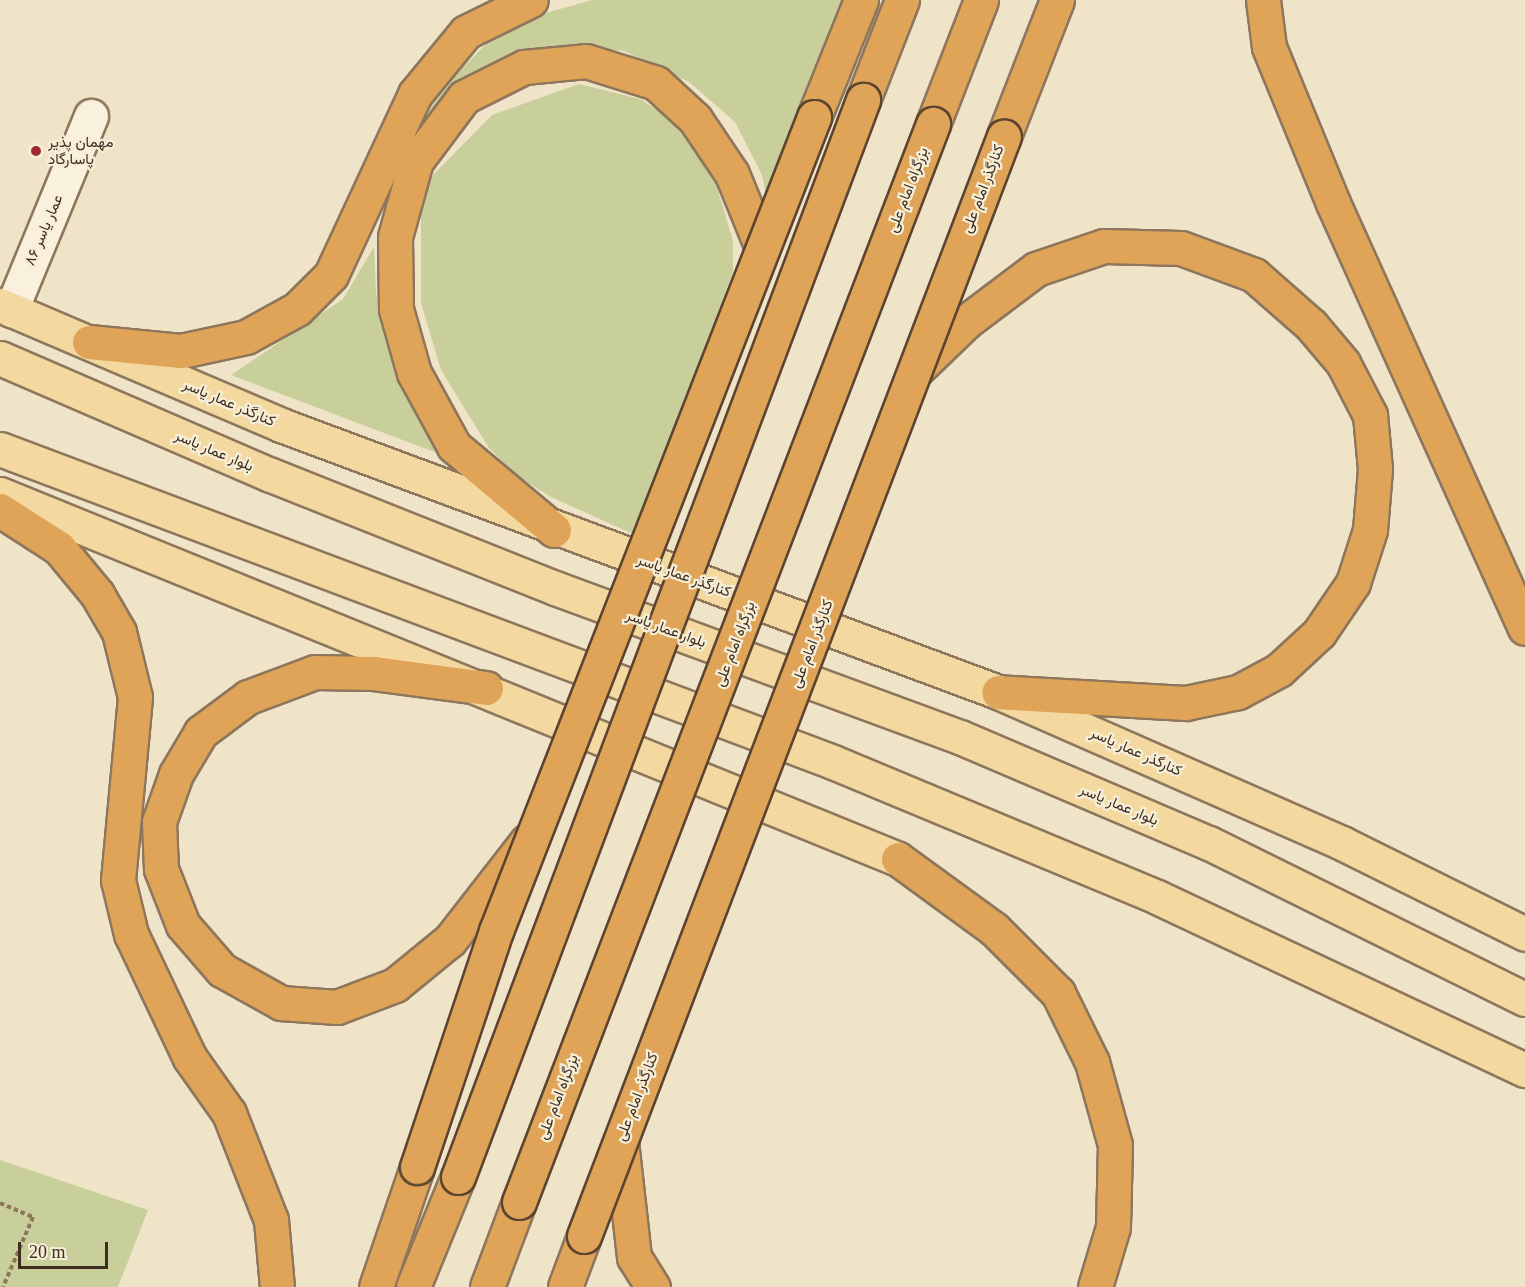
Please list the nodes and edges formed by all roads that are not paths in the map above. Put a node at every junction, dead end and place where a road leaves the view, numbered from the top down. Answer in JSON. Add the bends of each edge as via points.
{"nodes":[{"id":1,"x":531,"y":0,"type":"edge"},
{"id":2,"x":861,"y":0,"type":"edge"},
{"id":3,"x":902,"y":0,"type":"edge"},
{"id":4,"x":981,"y":0,"type":"edge"},
{"id":5,"x":1057,"y":0,"type":"edge"},
{"id":6,"x":1263,"y":0,"type":"edge"},
{"id":7,"x":91,"y":116,"type":"dead end"},
{"id":8,"x":762,"y":248,"type":"junction"},
{"id":9,"x":5,"y":307,"type":"edge"},
{"id":10,"x":89,"y":342,"type":"junction"},
{"id":11,"x":0,"y":358,"type":"edge"},
{"id":12,"x":915,"y":371,"type":"junction"},
{"id":13,"x":0,"y":449,"type":"edge"},
{"id":14,"x":0,"y":494,"type":"edge"},
{"id":15,"x":0,"y":510,"type":"edge"},
{"id":16,"x":554,"y":530,"type":"junction"},
{"id":17,"x":1525,"y":628,"type":"edge"},
{"id":18,"x":486,"y":688,"type":"junction"},
{"id":19,"x":998,"y":692,"type":"junction"},
{"id":20,"x":534,"y":833,"type":"junction"},
{"id":21,"x":898,"y":859,"type":"joint"},
{"id":22,"x":1525,"y":934,"type":"edge"},
{"id":23,"x":1525,"y":999,"type":"edge"},
{"id":24,"x":1525,"y":1070,"type":"edge"},
{"id":25,"x":621,"y":1141,"type":"junction"},
{"id":26,"x":277,"y":1287,"type":"edge"},
{"id":27,"x":376,"y":1287,"type":"edge"},
{"id":28,"x":414,"y":1287,"type":"edge"},
{"id":29,"x":487,"y":1287,"type":"edge"},
{"id":30,"x":565,"y":1287,"type":"edge"},
{"id":31,"x":653,"y":1287,"type":"edge"},
{"id":32,"x":1095,"y":1287,"type":"edge"}],
"edges":[{"from":1,"to":10,"type":"highway","via":[[466,32],[415,94],[331,275],[297,309],[246,337],[181,351]]},
{"from":2,"to":8,"type":"highway","bridge":true},
{"from":3,"to":28,"type":"highway","bridge":true},
{"from":4,"to":29,"type":"highway","name":"بزرگراه امام علی","bridge":true},
{"from":5,"to":12,"type":"highway","name":"کنارگذر امام علی","bridge":true},
{"from":6,"to":17,"type":"highway","via":[[1269,47],[1333,203]]},
{"from":7,"to":9,"type":"street","name":"عمار یاسر ۸۶"},
{"from":8,"to":16,"type":"highway","via":[[732,174],[695,119],[656,83],[586,61],[524,68],[464,97],[437,133],[417,161],[395,237],[396,309],[414,373],[454,446]]},
{"from":8,"to":20,"type":"highway","bridge":true},
{"from":9,"to":10,"type":"main road","name":"کنارگذر عمار یاسر"},
{"from":10,"to":16,"type":"main road","name":"کنارگذر عمار یاسر","via":[[281,425]]},
{"from":11,"to":23,"type":"main road","name":"بلوار عمار یاسر","via":[[271,475],[555,588],[971,742],[1209,843]]},
{"from":12,"to":19,"type":"highway","via":[[967,321],[1036,269],[1104,246],[1181,248],[1254,275],[1295,311],[1343,363],[1370,415],[1375,469],[1371,520],[1353,583],[1319,633],[1279,670],[1239,692],[1186,703]]},
{"from":12,"to":25,"type":"highway","name":"کنارگذر امام علی","bridge":true},
{"from":13,"to":24,"type":"main road","via":[[833,762],[1157,897]]},
{"from":14,"to":18,"type":"main road"},
{"from":15,"to":26,"type":"highway","via":[[59,548],[97,594],[119,632],[135,697],[118,880],[130,934],[190,1058],[229,1113],[271,1220]]},
{"from":16,"to":19,"type":"main road","name":"کنارگذر عمار یاسر"},
{"from":18,"to":20,"type":"highway","via":[[374,673],[315,672],[248,697],[201,732],[176,774],[159,822],[161,869],[183,925],[222,970],[281,1003],[337,1007],[394,985],[450,940]]},
{"from":18,"to":21,"type":"main road"},
{"from":19,"to":22,"type":"main road","name":"کنارگذر عمار یاسر","via":[[1332,839]]},
{"from":20,"to":27,"type":"highway","bridge":true},
{"from":21,"to":32,"type":"highway","via":[[993,929],[1058,993],[1092,1062],[1115,1145],[1113,1227]]},
{"from":25,"to":30,"type":"highway","name":"کنارگذر امام علی","bridge":true},
{"from":25,"to":31,"type":"highway","via":[[634,1257]]}]}
